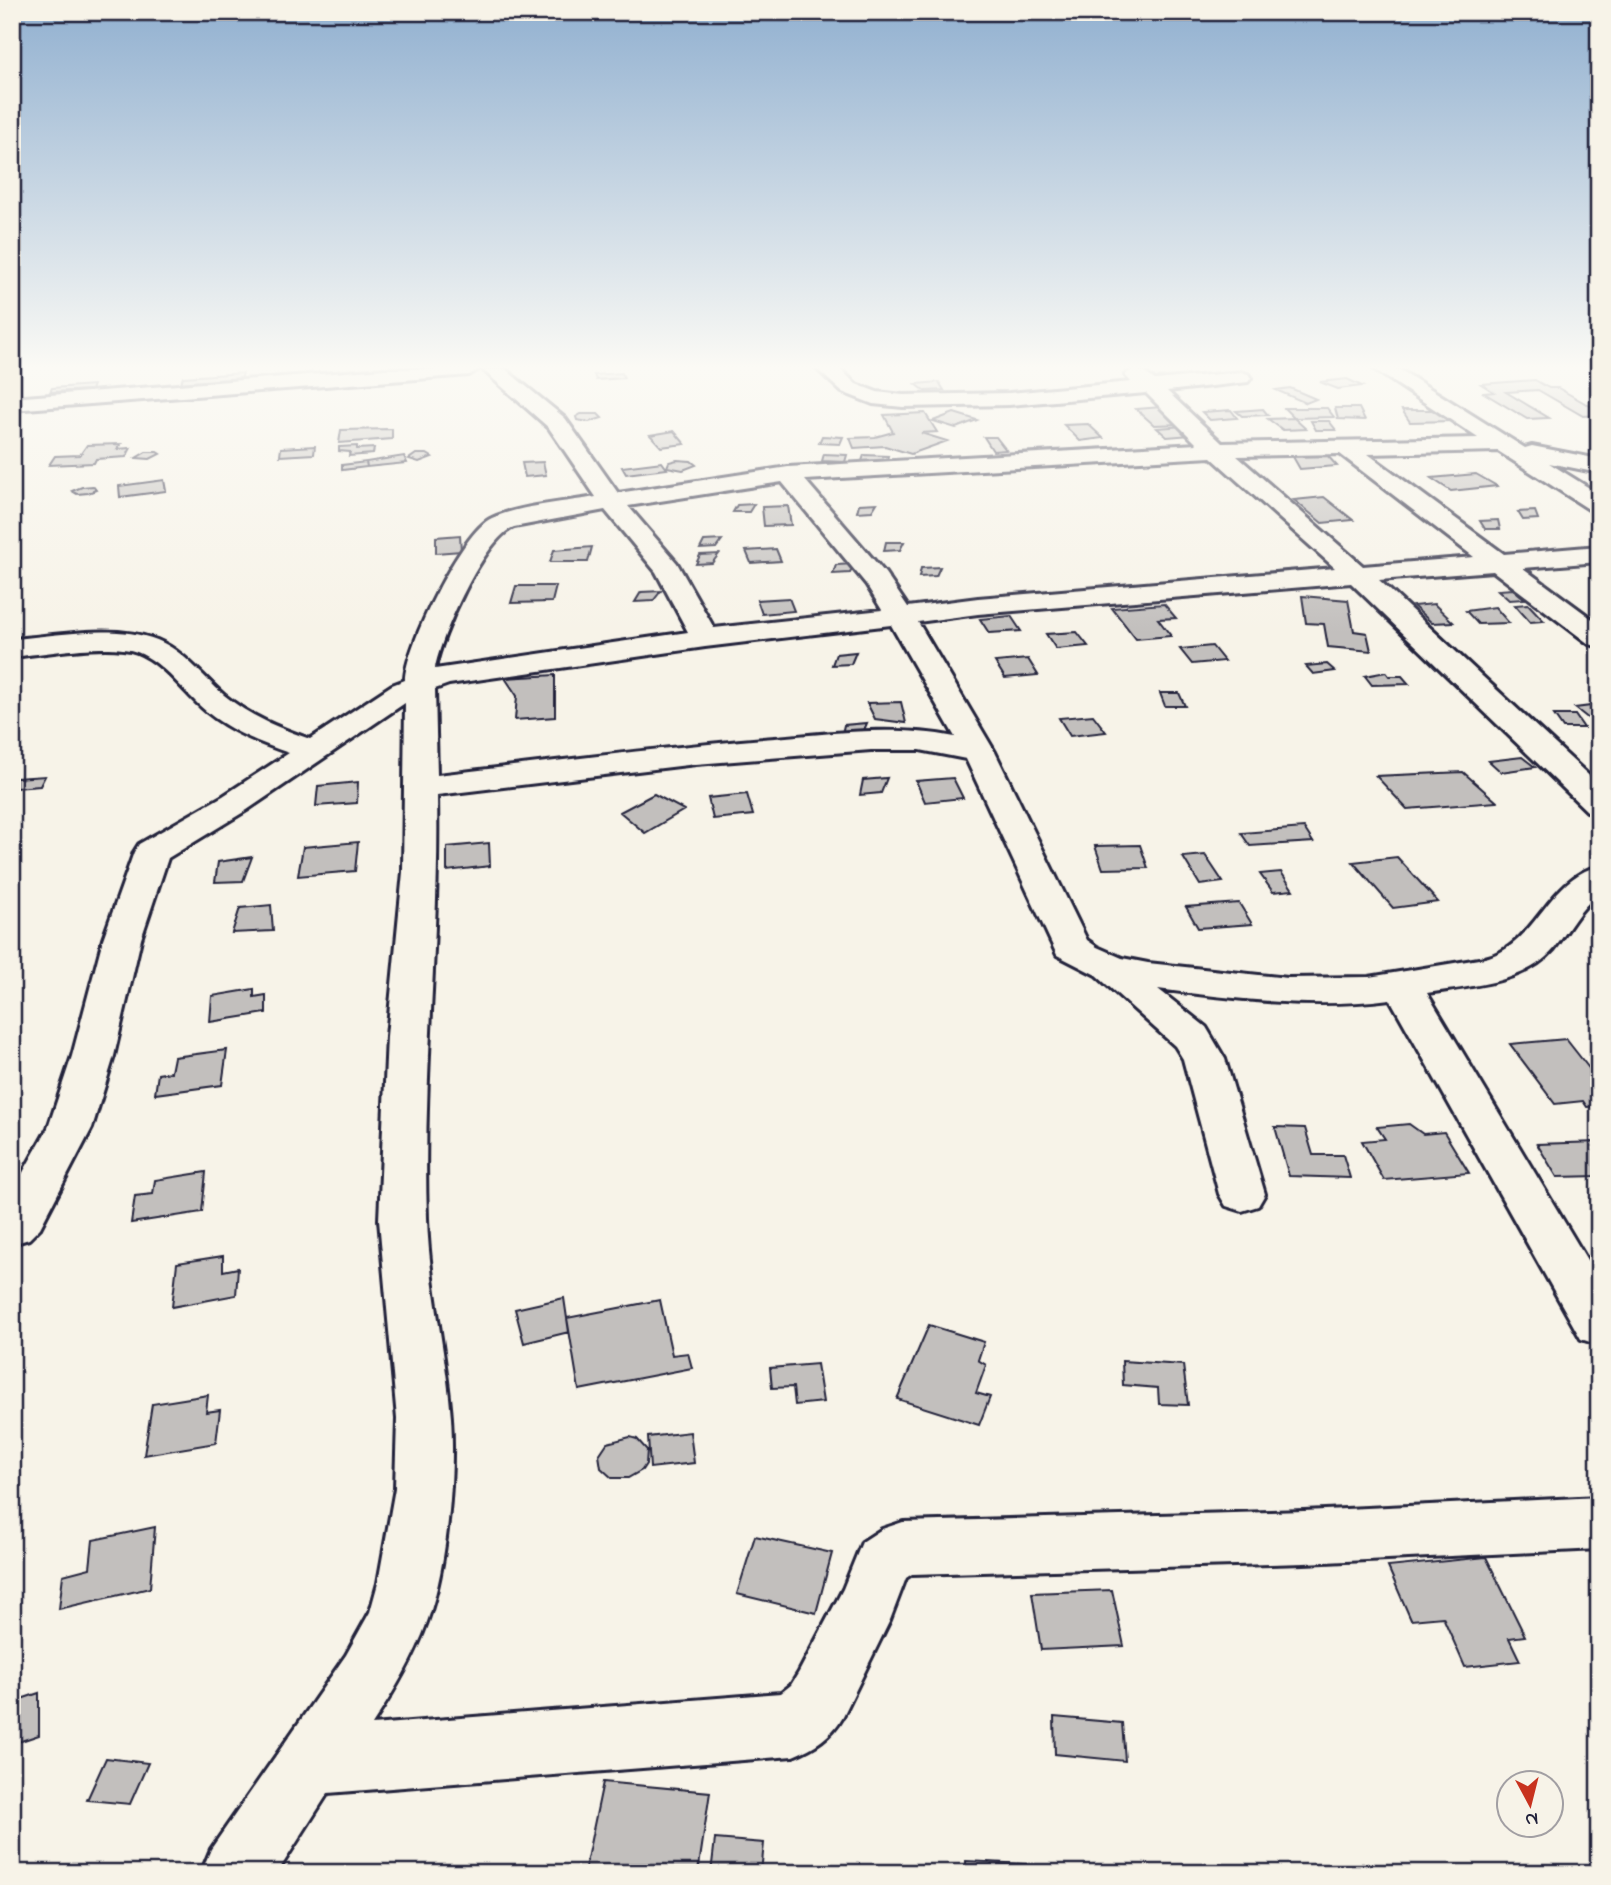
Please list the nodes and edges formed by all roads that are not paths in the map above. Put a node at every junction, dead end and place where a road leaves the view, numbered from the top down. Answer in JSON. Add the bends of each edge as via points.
{"nodes":[{"id":1,"x":581,"y":457,"type":"edge"},
{"id":2,"x":1093,"y":457,"type":"edge"},
{"id":3,"x":1226,"y":457,"type":"edge"},
{"id":4,"x":1358,"y":457,"type":"edge"},
{"id":5,"x":1524,"y":457,"type":"edge"},
{"id":6,"x":1556,"y":457,"type":"edge"},
{"id":7,"x":1599,"y":466,"type":"edge"},
{"id":8,"x":788,"y":474,"type":"junction"},
{"id":9,"x":613,"y":504,"type":"junction"},
{"id":10,"x":1599,"y":505,"type":"edge"},
{"id":11,"x":1599,"y":554,"type":"edge"},
{"id":12,"x":1499,"y":562,"type":"junction"},
{"id":13,"x":1357,"y":574,"type":"junction"},
{"id":14,"x":900,"y":616,"type":"junction"},
{"id":15,"x":705,"y":638,"type":"junction"},
{"id":16,"x":1599,"y":638,"type":"edge"},
{"id":17,"x":12,"y":648,"type":"edge"},
{"id":18,"x":421,"y":683,"type":"junction"},
{"id":19,"x":313,"y":750,"type":"junction"},
{"id":20,"x":979,"y":752,"type":"junction"},
{"id":21,"x":422,"y":787,"type":"junction"},
{"id":22,"x":1599,"y":804,"type":"edge"},
{"id":23,"x":1599,"y":877,"type":"edge"},
{"id":24,"x":1108,"y":968,"type":"junction"},
{"id":25,"x":1402,"y":985,"type":"junction"},
{"id":26,"x":1242,"y":1194,"type":"dead end"},
{"id":27,"x":12,"y":1226,"type":"edge"},
{"id":28,"x":1599,"y":1325,"type":"edge"},
{"id":29,"x":1599,"y":1523,"type":"edge"},
{"id":30,"x":311,"y":1762,"type":"junction"},
{"id":31,"x":235,"y":1873,"type":"edge"}],
"edges":[{"from":1,"to":9,"type":"street"},
{"from":2,"to":8,"type":"street"},
{"from":3,"to":13,"type":"street"},
{"from":4,"to":12,"type":"street"},
{"from":5,"to":10,"type":"street"},
{"from":6,"to":7,"type":"street"},
{"from":8,"to":9,"type":"street"},
{"from":8,"to":14,"type":"street","via":[[885,589]]},
{"from":9,"to":15,"type":"street","via":[[668,569]]},
{"from":9,"to":18,"type":"street","via":[[509,520],[492,529],[458,581],[425,647]]},
{"from":11,"to":12,"type":"street"},
{"from":12,"to":13,"type":"street"},
{"from":12,"to":16,"type":"street"},
{"from":13,"to":14,"type":"street"},
{"from":13,"to":22,"type":"street"},
{"from":14,"to":15,"type":"street"},
{"from":14,"to":20,"type":"street"},
{"from":15,"to":18,"type":"street","via":[[474,670]]},
{"from":17,"to":19,"type":"street","via":[[82,642],[144,645],[162,654],[222,709],[251,726]]},
{"from":18,"to":19,"type":"street"},
{"from":18,"to":21,"type":"street"},
{"from":19,"to":27,"type":"street","via":[[152,852],[122,939],[70,1128],[23,1216]]},
{"from":20,"to":21,"type":"street","via":[[919,740],[871,740],[696,754]]},
{"from":20,"to":24,"type":"street","via":[[1071,947]]},
{"from":21,"to":30,"type":"street","via":[[403,1220],[424,1419],[423,1488],[397,1622],[368,1676]]},
{"from":23,"to":25,"type":"street","via":[[1575,895],[1529,952],[1512,963]]},
{"from":24,"to":25,"type":"street","via":[[1231,987],[1356,990]]},
{"from":24,"to":26,"type":"street","via":[[1191,1037],[1204,1059]]},
{"from":25,"to":28,"type":"street"},
{"from":29,"to":30,"type":"street","via":[[903,1548],[883,1561],[869,1600],[821,1694],[793,1724]]},
{"from":30,"to":31,"type":"street"}]}
